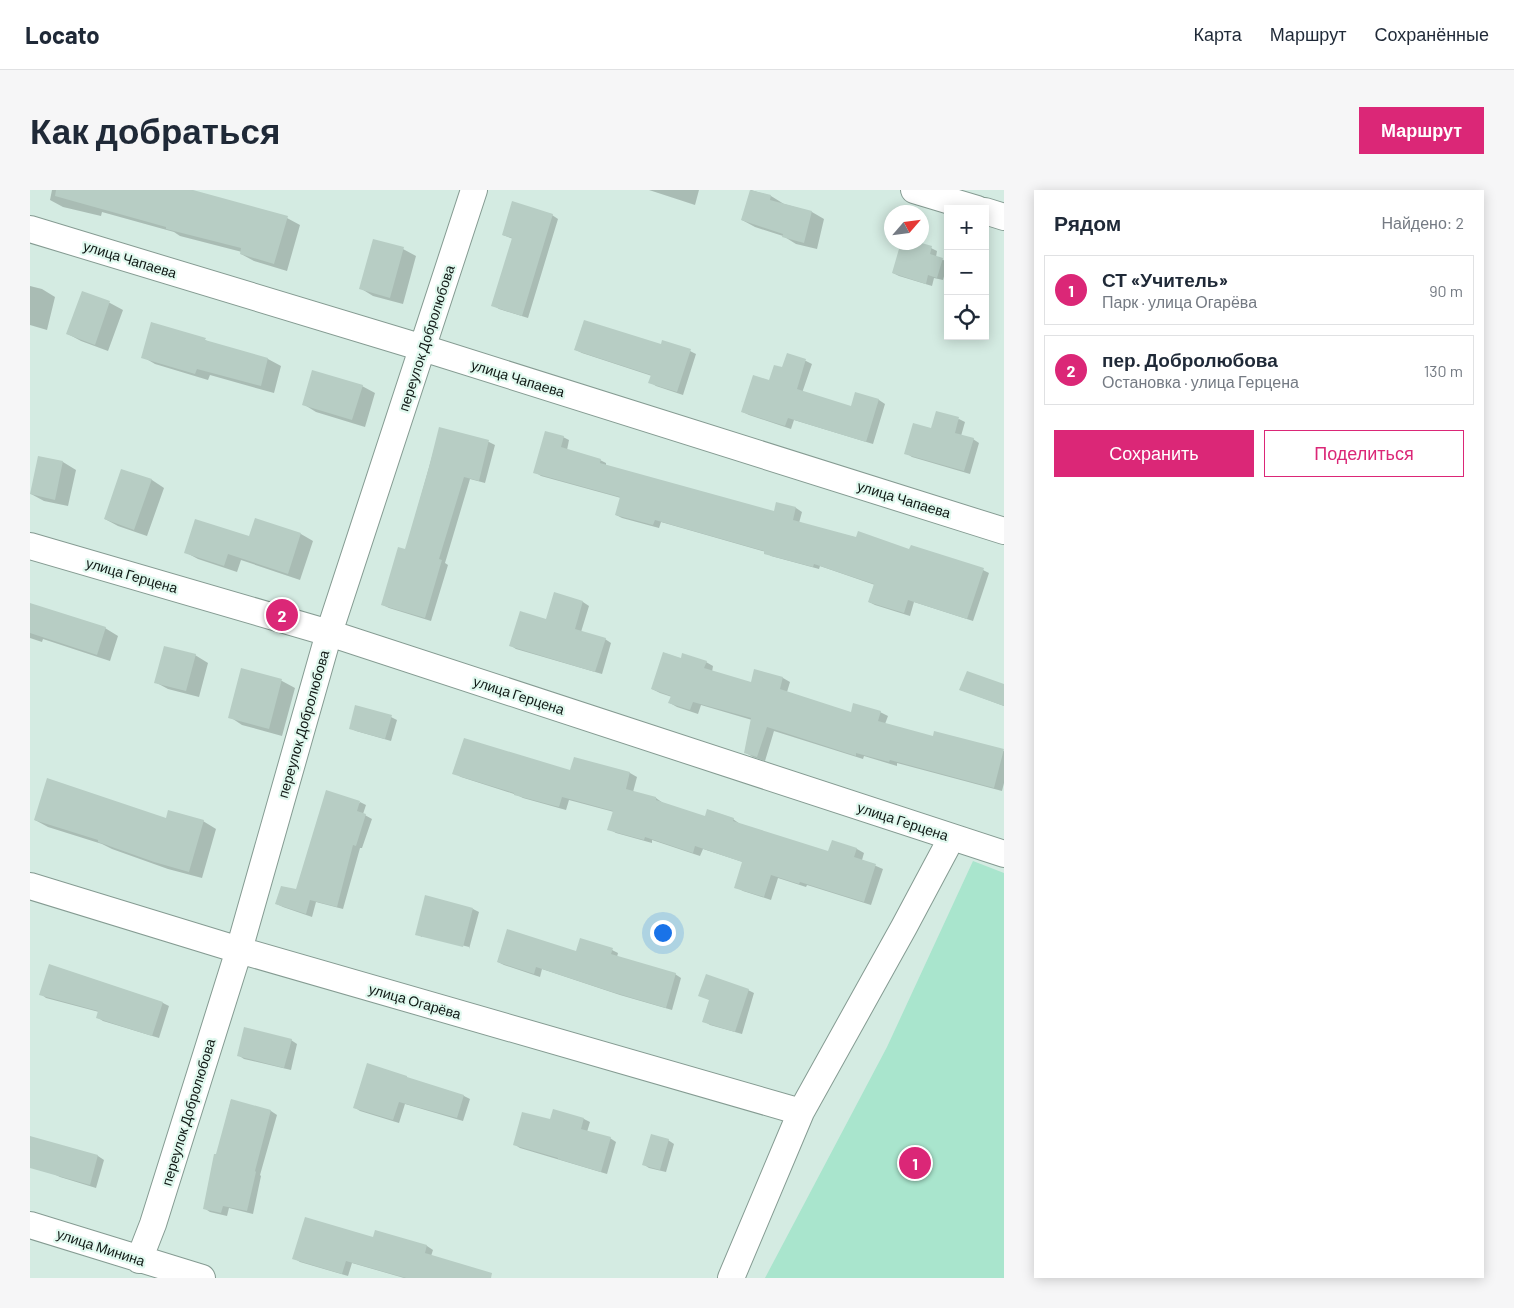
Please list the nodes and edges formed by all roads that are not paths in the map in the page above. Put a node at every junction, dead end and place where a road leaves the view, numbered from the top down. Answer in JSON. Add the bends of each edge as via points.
{"nodes":[{"id":1,"x":474,"y":190,"type":"edge"},
{"id":2,"x":914,"y":190,"type":"edge"},
{"id":3,"x":964,"y":205,"type":"edge"},
{"id":4,"x":989,"y":212,"type":"edge"},
{"id":5,"x":1004,"y":217,"type":"edge"},
{"id":6,"x":30,"y":229,"type":"edge"},
{"id":7,"x":423,"y":348,"type":"junction"},
{"id":8,"x":1004,"y":531,"type":"edge"},
{"id":9,"x":30,"y":546,"type":"edge"},
{"id":10,"x":329,"y":633,"type":"junction"},
{"id":11,"x":952,"y":837,"type":"junction"},
{"id":12,"x":1004,"y":854,"type":"edge"},
{"id":13,"x":30,"y":886,"type":"edge"},
{"id":14,"x":239,"y":950,"type":"junction"},
{"id":15,"x":801,"y":1112,"type":"junction"},
{"id":16,"x":30,"y":1225,"type":"edge"},
{"id":17,"x":139,"y":1260,"type":"junction"},
{"id":18,"x":202,"y":1278,"type":"edge"},
{"id":19,"x":731,"y":1278,"type":"edge"}],
"edges":[{"from":1,"to":7,"type":"street","name":"переулок Добролюбова"},
{"from":2,"to":3,"type":"street"},
{"from":4,"to":5,"type":"street"},
{"from":6,"to":7,"type":"street","name":"улица Чапаева"},
{"from":7,"to":8,"type":"street","name":"улица Чапаева"},
{"from":7,"to":10,"type":"street","name":"переулок Добролюбова"},
{"from":9,"to":10,"type":"street","name":"улица Герцена"},
{"from":10,"to":11,"type":"street","name":"улица Герцена"},
{"from":10,"to":14,"type":"street","name":"переулок Добролюбова"},
{"from":11,"to":12,"type":"street","name":"улица Герцена"},
{"from":11,"to":15,"type":"street"},
{"from":13,"to":14,"type":"street","name":"улица Огарёва"},
{"from":14,"to":15,"type":"street","name":"улица Огарёва"},
{"from":14,"to":17,"type":"street","name":"переулок Добролюбова"},
{"from":15,"to":19,"type":"street"},
{"from":16,"to":17,"type":"street","name":"улица Минина"},
{"from":17,"to":18,"type":"street","name":"улица Минина"}]}
